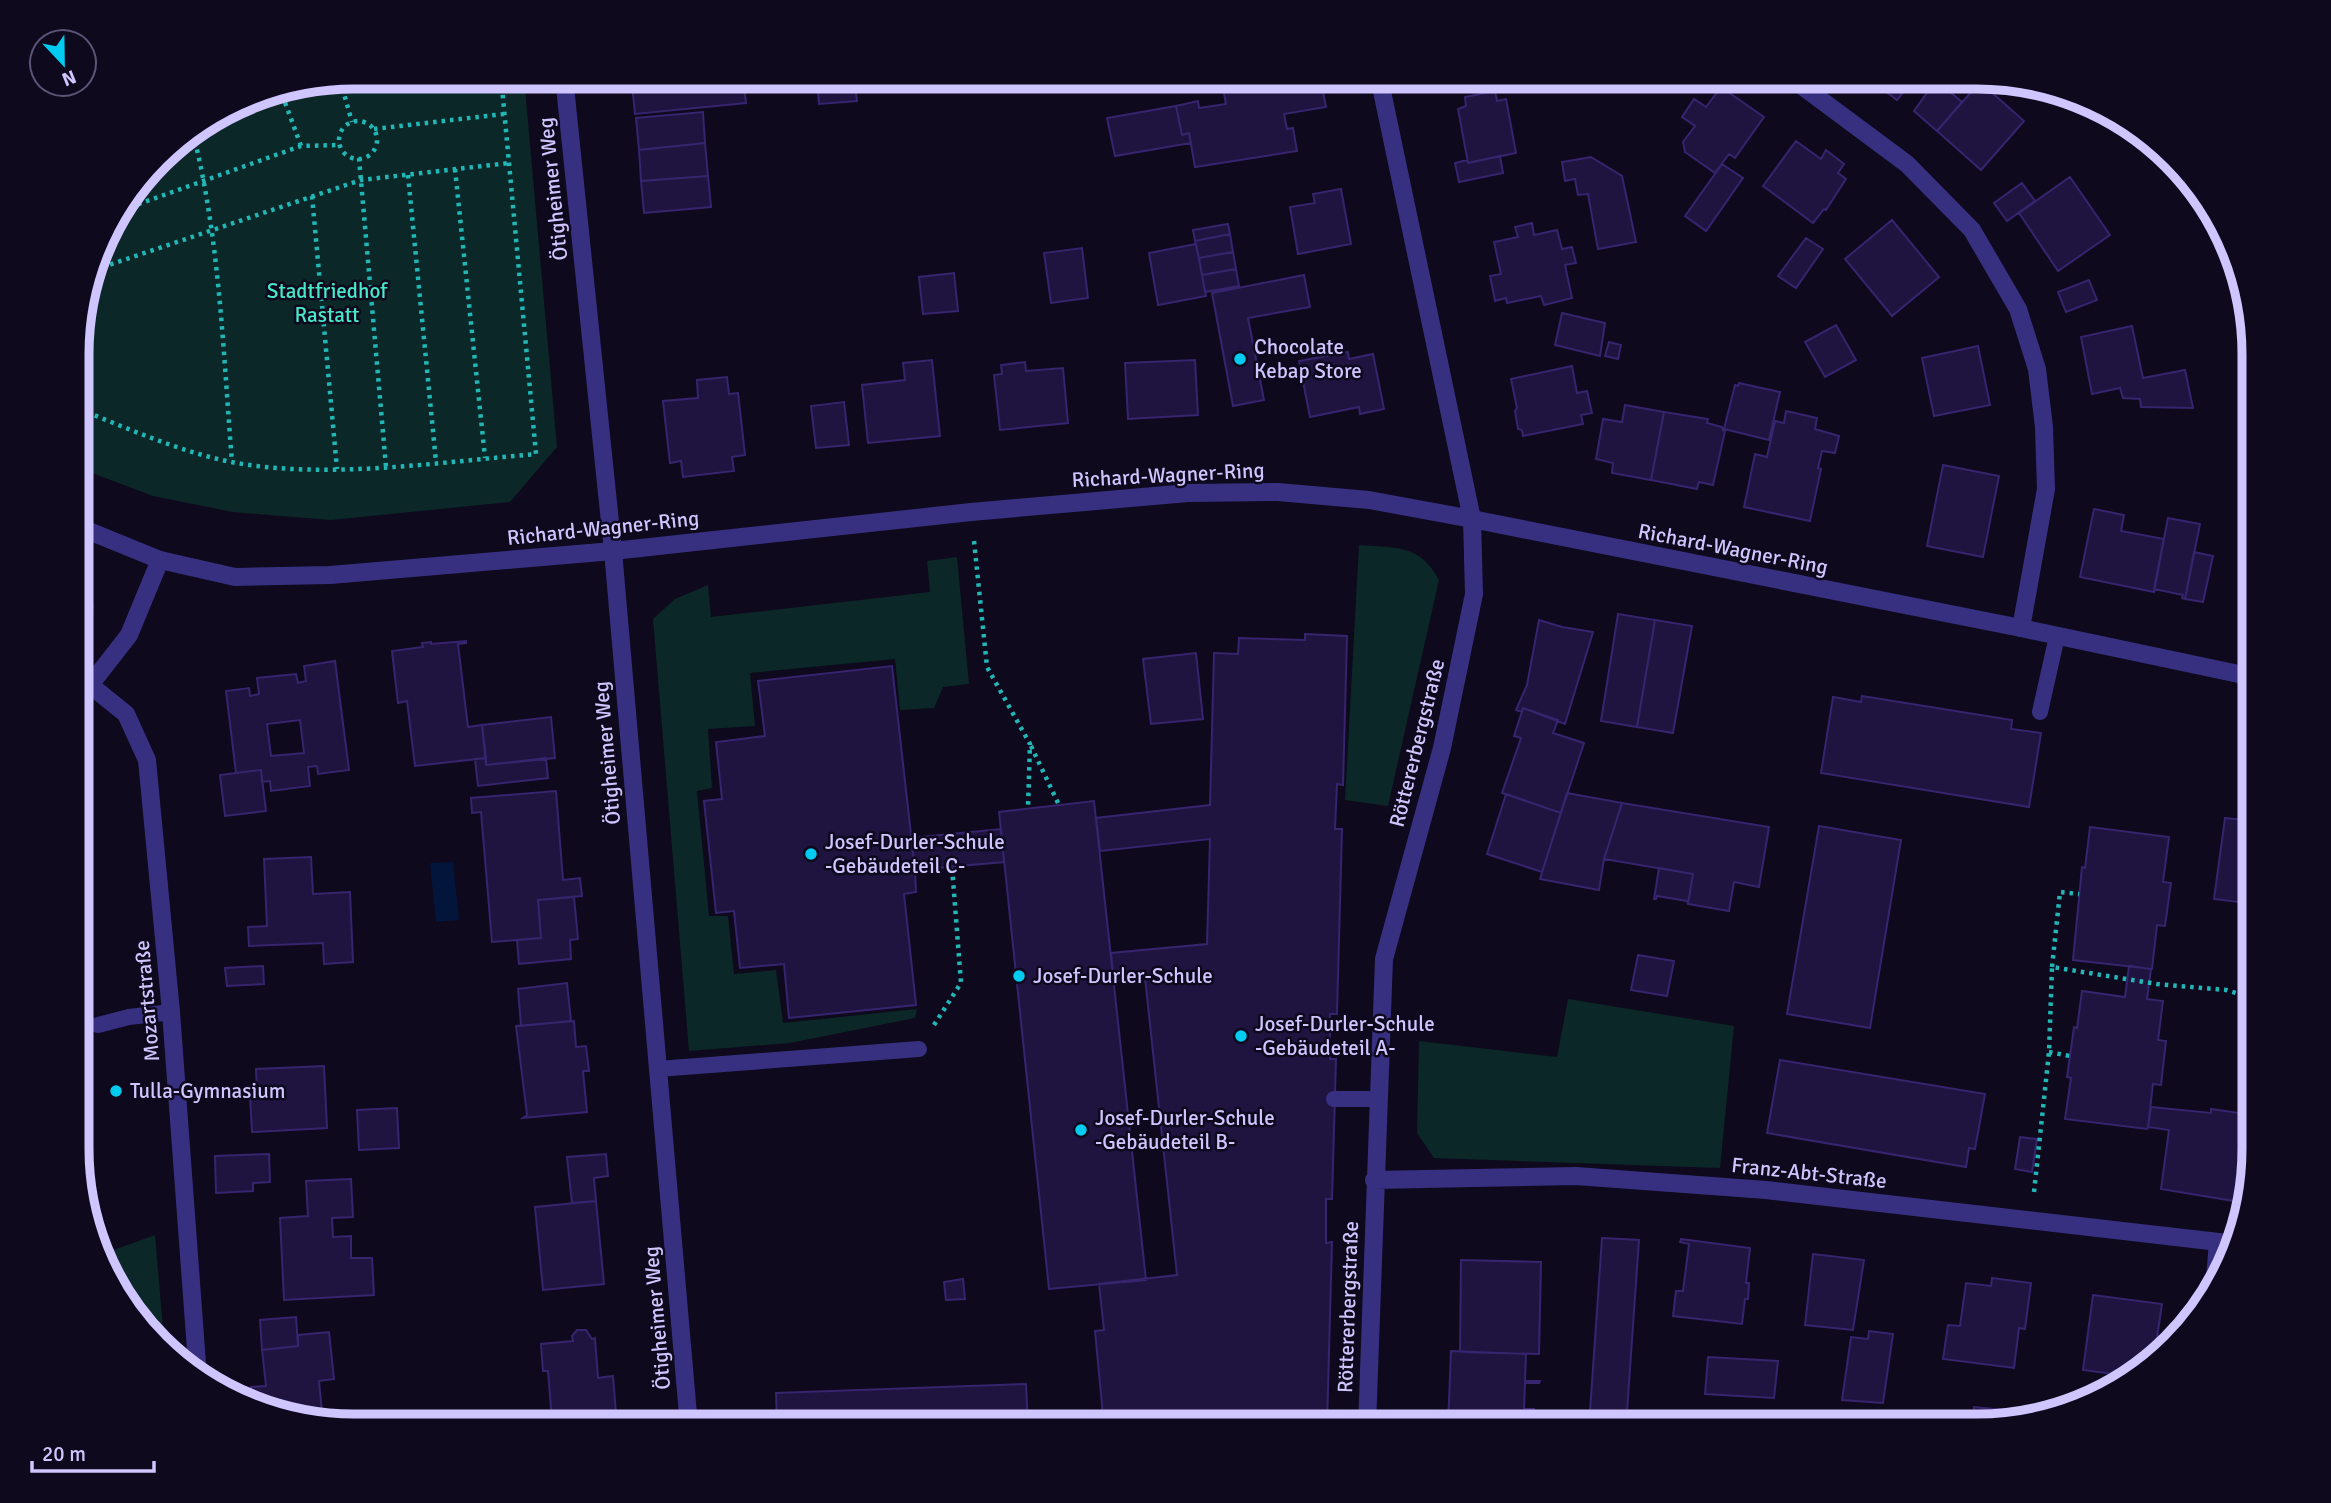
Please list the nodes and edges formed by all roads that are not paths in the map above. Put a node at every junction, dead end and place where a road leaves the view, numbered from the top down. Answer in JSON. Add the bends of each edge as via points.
{"nodes":[{"id":1,"x":565,"y":89,"type":"edge"},
{"id":2,"x":1382,"y":89,"type":"edge"},
{"id":3,"x":1806,"y":89,"type":"edge"},
{"id":4,"x":1472,"y":519,"type":"junction"},
{"id":5,"x":89,"y":531,"type":"edge"},
{"id":6,"x":613,"y":551,"type":"junction"},
{"id":7,"x":160,"y":560,"type":"junction"},
{"id":8,"x":2021,"y":628,"type":"junction"},
{"id":9,"x":2057,"y":636,"type":"junction"},
{"id":10,"x":2242,"y":675,"type":"edge"},
{"id":11,"x":89,"y":685,"type":"edge"},
{"id":12,"x":89,"y":692,"type":"edge"},
{"id":13,"x":2040,"y":712,"type":"dead end"},
{"id":14,"x":171,"y":1012,"type":"junction"},
{"id":15,"x":98,"y":1026,"type":"dead end"},
{"id":16,"x":919,"y":1049,"type":"road end"},
{"id":17,"x":657,"y":1069,"type":"junction"},
{"id":18,"x":1334,"y":1099,"type":"dead end"},
{"id":19,"x":1379,"y":1099,"type":"junction"},
{"id":20,"x":1374,"y":1180,"type":"junction"},
{"id":21,"x":2225,"y":1243,"type":"edge"},
{"id":22,"x":197,"y":1362,"type":"edge"},
{"id":23,"x":688,"y":1414,"type":"edge"},
{"id":24,"x":1367,"y":1414,"type":"edge"}],
"edges":[{"from":1,"to":6,"type":"street","name":"Ötigheimer Weg"},
{"from":2,"to":4,"type":"street","name":"Röttererbergstraße"},
{"from":3,"to":8,"type":"street","via":[[1907,164],[1972,230],[2018,309],[2037,369],[2046,489]]},
{"from":4,"to":6,"type":"street","name":"Richard-Wagner-Ring","via":[[1369,500],[1278,492],[1188,493]]},
{"from":4,"to":8,"type":"street","name":"Richard-Wagner-Ring"},
{"from":4,"to":19,"type":"street","name":"Röttererbergstraße","via":[[1474,594],[1442,748],[1384,959]]},
{"from":5,"to":7,"type":"street","name":"Richard-Wagner-Ring"},
{"from":6,"to":7,"type":"street","name":"Richard-Wagner-Ring","via":[[330,575],[235,577]]},
{"from":6,"to":17,"type":"street","name":"Ötigheimer Weg"},
{"from":7,"to":11,"type":"street","via":[[129,635]]},
{"from":8,"to":9,"type":"street","name":"Richard-Wagner-Ring"},
{"from":9,"to":10,"type":"street","name":"Richard-Wagner-Ring"},
{"from":9,"to":13,"type":"lane"},
{"from":12,"to":14,"type":"street","name":"Mozartstraße","via":[[126,714],[147,760]]},
{"from":14,"to":15,"type":"lane"},
{"from":14,"to":22,"type":"street","name":"Mozartstraße"},
{"from":16,"to":17,"type":"lane"},
{"from":17,"to":23,"type":"street","name":"Ötigheimer Weg"},
{"from":18,"to":19,"type":"lane"},
{"from":19,"to":20,"type":"street","name":"Röttererbergstraße"},
{"from":20,"to":21,"type":"street","name":"Franz-Abt-Straße","via":[[1576,1176],[1766,1190]]},
{"from":20,"to":24,"type":"street","name":"Röttererbergstraße"}]}
